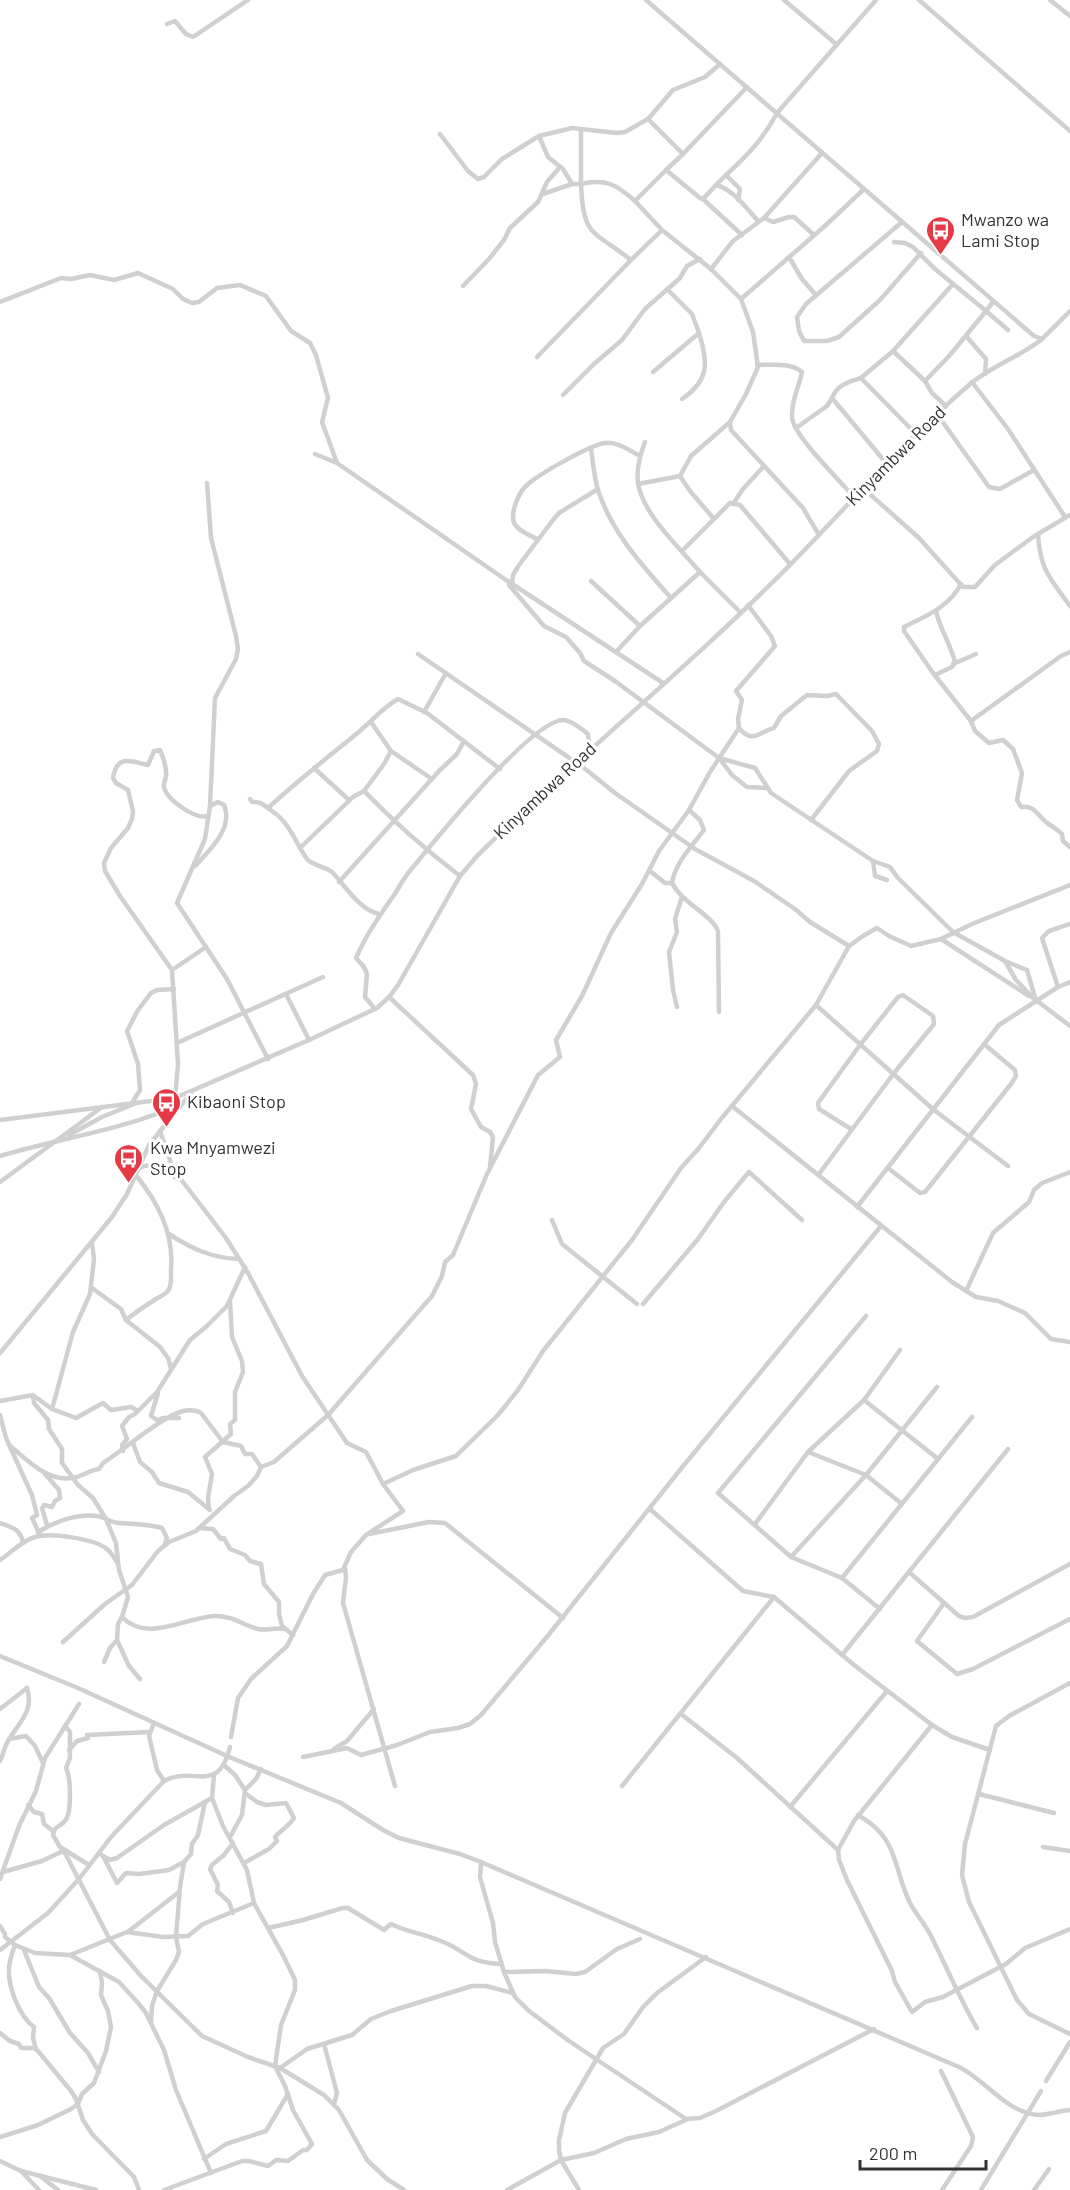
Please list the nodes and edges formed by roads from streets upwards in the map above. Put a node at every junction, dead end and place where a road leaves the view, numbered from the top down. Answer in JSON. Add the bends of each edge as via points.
{"nodes":[{"id":1,"x":248,"y":0,"type":"edge"},
{"id":2,"x":646,"y":0,"type":"edge"},
{"id":3,"x":784,"y":0,"type":"edge"},
{"id":4,"x":876,"y":0,"type":"edge"},
{"id":5,"x":919,"y":0,"type":"edge"},
{"id":6,"x":1050,"y":0,"type":"edge"},
{"id":7,"x":1070,"y":16,"type":"edge"},
{"id":8,"x":167,"y":24,"type":"dead end"},
{"id":9,"x":836,"y":44,"type":"junction"},
{"id":10,"x":720,"y":64,"type":"junction"},
{"id":11,"x":747,"y":87,"type":"junction"},
{"id":12,"x":777,"y":113,"type":"junction"},
{"id":13,"x":648,"y":119,"type":"junction"},
{"id":14,"x":581,"y":129,"type":"junction"},
{"id":15,"x":1070,"y":131,"type":"edge"},
{"id":16,"x":440,"y":134,"type":"dead end"},
{"id":17,"x":539,"y":136,"type":"junction"},
{"id":18,"x":822,"y":153,"type":"junction"},
{"id":19,"x":683,"y":154,"type":"junction"},
{"id":20,"x":560,"y":166,"type":"junction"},
{"id":21,"x":666,"y":171,"type":"junction"},
{"id":22,"x":726,"y":175,"type":"junction"},
{"id":23,"x":572,"y":184,"type":"junction"},
{"id":24,"x":582,"y":184,"type":"junction"},
{"id":25,"x":717,"y":185,"type":"junction"},
{"id":26,"x":864,"y":189,"type":"junction"},
{"id":27,"x":543,"y":194,"type":"junction"},
{"id":28,"x":703,"y":199,"type":"junction"},
{"id":29,"x":738,"y":200,"type":"junction"},
{"id":30,"x":635,"y":201,"type":"junction"},
{"id":31,"x":764,"y":218,"type":"junction"},
{"id":32,"x":758,"y":221,"type":"junction"},
{"id":33,"x":902,"y":222,"type":"junction"},
{"id":34,"x":662,"y":230,"type":"junction"},
{"id":35,"x":742,"y":235,"type":"junction"},
{"id":36,"x":814,"y":235,"type":"junction"},
{"id":37,"x":894,"y":242,"type":"dead end"},
{"id":38,"x":921,"y":253,"type":"junction"},
{"id":39,"x":789,"y":257,"type":"junction"},
{"id":40,"x":700,"y":259,"type":"junction"},
{"id":41,"x":631,"y":260,"type":"junction"},
{"id":42,"x":711,"y":269,"type":"junction"},
{"id":43,"x":953,"y":284,"type":"junction"},
{"id":44,"x":463,"y":286,"type":"dead end"},
{"id":45,"x":668,"y":289,"type":"junction"},
{"id":46,"x":816,"y":296,"type":"junction"},
{"id":47,"x":741,"y":299,"type":"junction"},
{"id":48,"x":0,"y":302,"type":"edge"},
{"id":49,"x":993,"y":302,"type":"junction"},
{"id":50,"x":986,"y":311,"type":"junction"},
{"id":51,"x":1070,"y":311,"type":"edge"},
{"id":52,"x":1008,"y":330,"type":"dead end"},
{"id":53,"x":699,"y":333,"type":"junction"},
{"id":54,"x":966,"y":336,"type":"junction"},
{"id":55,"x":1042,"y":339,"type":"junction"},
{"id":56,"x":893,"y":351,"type":"junction"},
{"id":57,"x":537,"y":357,"type":"dead end"},
{"id":58,"x":757,"y":365,"type":"junction"},
{"id":59,"x":653,"y":372,"type":"dead end"},
{"id":60,"x":985,"y":374,"type":"junction"},
{"id":61,"x":861,"y":378,"type":"junction"},
{"id":62,"x":925,"y":381,"type":"junction"},
{"id":63,"x":972,"y":382,"type":"junction"},
{"id":64,"x":563,"y":395,"type":"dead end"},
{"id":65,"x":832,"y":398,"type":"junction"},
{"id":66,"x":682,"y":399,"type":"dead end"},
{"id":67,"x":945,"y":406,"type":"junction"},
{"id":68,"x":937,"y":414,"type":"junction"},
{"id":69,"x":730,"y":422,"type":"junction"},
{"id":70,"x":795,"y":428,"type":"junction"},
{"id":71,"x":916,"y":434,"type":"junction"},
{"id":72,"x":645,"y":442,"type":"dead end"},
{"id":73,"x":591,"y":449,"type":"junction"},
{"id":74,"x":315,"y":454,"type":"dead end"},
{"id":75,"x":640,"y":456,"type":"junction"},
{"id":76,"x":337,"y":463,"type":"junction"},
{"id":77,"x":886,"y":464,"type":"junction"},
{"id":78,"x":764,"y":466,"type":"junction"},
{"id":79,"x":1034,"y":470,"type":"junction"},
{"id":80,"x":680,"y":476,"type":"junction"},
{"id":81,"x":207,"y":483,"type":"dead end"},
{"id":82,"x":638,"y":483,"type":"junction"},
{"id":83,"x":863,"y":488,"type":"junction"},
{"id":84,"x":598,"y":489,"type":"junction"},
{"id":85,"x":854,"y":497,"type":"junction"},
{"id":86,"x":733,"y":504,"type":"junction"},
{"id":87,"x":1068,"y":516,"type":"edge"},
{"id":88,"x":714,"y":519,"type":"junction"},
{"id":89,"x":1038,"y":534,"type":"junction"},
{"id":90,"x":819,"y":535,"type":"junction"},
{"id":91,"x":537,"y":539,"type":"junction"},
{"id":92,"x":682,"y":551,"type":"junction"},
{"id":93,"x":790,"y":564,"type":"junction"},
{"id":94,"x":700,"y":572,"type":"junction"},
{"id":95,"x":506,"y":580,"type":"junction"},
{"id":96,"x":591,"y":581,"type":"dead end"},
{"id":97,"x":512,"y":584,"type":"junction"},
{"id":98,"x":961,"y":584,"type":"junction"},
{"id":99,"x":671,"y":598,"type":"junction"},
{"id":100,"x":748,"y":605,"type":"junction"},
{"id":101,"x":1070,"y":606,"type":"edge"},
{"id":102,"x":936,"y":611,"type":"junction"},
{"id":103,"x":740,"y":612,"type":"junction"},
{"id":104,"x":640,"y":626,"type":"junction"},
{"id":105,"x":616,"y":652,"type":"junction"},
{"id":106,"x":1070,"y":652,"type":"edge"},
{"id":107,"x":418,"y":654,"type":"dead end"},
{"id":108,"x":976,"y":654,"type":"dead end"},
{"id":109,"x":953,"y":664,"type":"junction"},
{"id":110,"x":446,"y":673,"type":"junction"},
{"id":111,"x":935,"y":675,"type":"junction"},
{"id":112,"x":663,"y":683,"type":"junction"},
{"id":113,"x":643,"y":701,"type":"junction"},
{"id":114,"x":424,"y":712,"type":"junction"},
{"id":115,"x":971,"y":721,"type":"junction"},
{"id":116,"x":371,"y":722,"type":"junction"},
{"id":117,"x":739,"y":728,"type":"junction"},
{"id":118,"x":534,"y":735,"type":"junction"},
{"id":119,"x":464,"y":741,"type":"junction"},
{"id":120,"x":590,"y":750,"type":"junction"},
{"id":121,"x":391,"y":751,"type":"junction"},
{"id":122,"x":719,"y":758,"type":"junction"},
{"id":123,"x":575,"y":763,"type":"junction"},
{"id":124,"x":314,"y":768,"type":"junction"},
{"id":125,"x":500,"y":769,"type":"junction"},
{"id":126,"x":432,"y":779,"type":"junction"},
{"id":127,"x":767,"y":788,"type":"junction"},
{"id":128,"x":364,"y":791,"type":"junction"},
{"id":129,"x":250,"y":799,"type":"dead end"},
{"id":130,"x":348,"y":800,"type":"dead end"},
{"id":131,"x":210,"y":806,"type":"junction"},
{"id":132,"x":268,"y":808,"type":"junction"},
{"id":133,"x":689,"y":810,"type":"junction"},
{"id":134,"x":208,"y":816,"type":"junction"},
{"id":135,"x":811,"y":820,"type":"junction"},
{"id":136,"x":393,"y":821,"type":"junction"},
{"id":137,"x":672,"y":833,"type":"junction"},
{"id":138,"x":692,"y":846,"type":"junction"},
{"id":139,"x":301,"y":847,"type":"junction"},
{"id":140,"x":1070,"y":847,"type":"edge"},
{"id":141,"x":428,"y":851,"type":"junction"},
{"id":142,"x":873,"y":861,"type":"junction"},
{"id":143,"x":193,"y":868,"type":"junction"},
{"id":144,"x":650,"y":871,"type":"junction"},
{"id":145,"x":460,"y":876,"type":"junction"},
{"id":146,"x":887,"y":880,"type":"dead end"},
{"id":147,"x":339,"y":882,"type":"junction"},
{"id":148,"x":672,"y":883,"type":"junction"},
{"id":149,"x":1070,"y":885,"type":"edge"},
{"id":150,"x":682,"y":897,"type":"junction"},
{"id":151,"x":379,"y":914,"type":"junction"},
{"id":152,"x":1070,"y":924,"type":"edge"},
{"id":153,"x":953,"y":932,"type":"junction"},
{"id":154,"x":941,"y":939,"type":"junction"},
{"id":155,"x":849,"y":946,"type":"junction"},
{"id":156,"x":206,"y":947,"type":"junction"},
{"id":157,"x":1005,"y":961,"type":"junction"},
{"id":158,"x":172,"y":970,"type":"junction"},
{"id":159,"x":323,"y":977,"type":"dead end"},
{"id":160,"x":1070,"y":982,"type":"edge"},
{"id":161,"x":1058,"y":987,"type":"junction"},
{"id":162,"x":174,"y":989,"type":"junction"},
{"id":163,"x":286,"y":994,"type":"junction"},
{"id":164,"x":389,"y":997,"type":"junction"},
{"id":165,"x":1036,"y":1000,"type":"junction"},
{"id":166,"x":816,"y":1005,"type":"junction"},
{"id":167,"x":677,"y":1007,"type":"dead end"},
{"id":168,"x":375,"y":1009,"type":"junction"},
{"id":169,"x":719,"y":1012,"type":"dead end"},
{"id":170,"x":246,"y":1013,"type":"junction"},
{"id":171,"x":1070,"y":1026,"type":"edge"},
{"id":172,"x":309,"y":1040,"type":"junction"},
{"id":173,"x":177,"y":1043,"type":"junction"},
{"id":174,"x":984,"y":1044,"type":"junction"},
{"id":175,"x":860,"y":1045,"type":"junction"},
{"id":176,"x":268,"y":1059,"type":"junction"},
{"id":177,"x":894,"y":1073,"type":"junction"},
{"id":178,"x":193,"y":1091,"type":"junction"},
{"id":179,"x":175,"y":1098,"type":"junction"},
{"id":180,"x":183,"y":1102,"type":"junction"},
{"id":181,"x":134,"y":1103,"type":"junction"},
{"id":182,"x":103,"y":1106,"type":"junction"},
{"id":183,"x":732,"y":1106,"type":"junction"},
{"id":184,"x":934,"y":1110,"type":"junction"},
{"id":185,"x":0,"y":1120,"type":"edge"},
{"id":186,"x":851,"y":1130,"type":"junction"},
{"id":187,"x":160,"y":1131,"type":"junction"},
{"id":188,"x":508,"y":1136,"type":"junction"},
{"id":189,"x":970,"y":1136,"type":"junction"},
{"id":190,"x":493,"y":1137,"type":"junction"},
{"id":191,"x":59,"y":1140,"type":"junction"},
{"id":192,"x":0,"y":1156,"type":"edge"},
{"id":193,"x":1008,"y":1166,"type":"dead end"},
{"id":194,"x":888,"y":1168,"type":"junction"},
{"id":195,"x":136,"y":1171,"type":"junction"},
{"id":196,"x":489,"y":1171,"type":"junction"},
{"id":197,"x":1070,"y":1172,"type":"edge"},
{"id":198,"x":819,"y":1174,"type":"junction"},
{"id":199,"x":181,"y":1181,"type":"junction"},
{"id":200,"x":0,"y":1182,"type":"edge"},
{"id":201,"x":858,"y":1207,"type":"junction"},
{"id":202,"x":552,"y":1220,"type":"dead end"},
{"id":203,"x":802,"y":1220,"type":"dead end"},
{"id":204,"x":881,"y":1226,"type":"junction"},
{"id":205,"x":170,"y":1234,"type":"junction"},
{"id":206,"x":92,"y":1243,"type":"junction"},
{"id":207,"x":238,"y":1259,"type":"junction"},
{"id":208,"x":244,"y":1267,"type":"junction"},
{"id":209,"x":603,"y":1277,"type":"junction"},
{"id":210,"x":92,"y":1287,"type":"junction"},
{"id":211,"x":966,"y":1291,"type":"junction"},
{"id":212,"x":230,"y":1301,"type":"junction"},
{"id":213,"x":866,"y":1316,"type":"dead end"},
{"id":214,"x":126,"y":1320,"type":"junction"},
{"id":215,"x":1070,"y":1342,"type":"edge"},
{"id":216,"x":900,"y":1350,"type":"dead end"},
{"id":217,"x":0,"y":1353,"type":"edge"},
{"id":218,"x":171,"y":1368,"type":"junction"},
{"id":219,"x":161,"y":1387,"type":"junction"},
{"id":220,"x":938,"y":1387,"type":"dead end"},
{"id":221,"x":33,"y":1395,"type":"junction"},
{"id":222,"x":864,"y":1400,"type":"junction"},
{"id":223,"x":0,"y":1401,"type":"edge"},
{"id":224,"x":52,"y":1409,"type":"junction"},
{"id":225,"x":138,"y":1411,"type":"junction"},
{"id":226,"x":0,"y":1415,"type":"edge"},
{"id":227,"x":328,"y":1415,"type":"junction"},
{"id":228,"x":171,"y":1417,"type":"junction"},
{"id":229,"x":972,"y":1417,"type":"dead end"},
{"id":230,"x":902,"y":1430,"type":"junction"},
{"id":231,"x":223,"y":1442,"type":"junction"},
{"id":232,"x":133,"y":1443,"type":"junction"},
{"id":233,"x":9,"y":1445,"type":"junction"},
{"id":234,"x":1008,"y":1449,"type":"dead end"},
{"id":235,"x":123,"y":1451,"type":"junction"},
{"id":236,"x":808,"y":1452,"type":"junction"},
{"id":237,"x":938,"y":1459,"type":"junction"},
{"id":238,"x":261,"y":1467,"type":"junction"},
{"id":239,"x":42,"y":1471,"type":"junction"},
{"id":240,"x":866,"y":1474,"type":"junction"},
{"id":241,"x":72,"y":1478,"type":"junction"},
{"id":242,"x":383,"y":1484,"type":"junction"},
{"id":243,"x":902,"y":1503,"type":"junction"},
{"id":244,"x":210,"y":1509,"type":"junction"},
{"id":245,"x":650,"y":1509,"type":"junction"},
{"id":246,"x":214,"y":1514,"type":"junction"},
{"id":247,"x":106,"y":1519,"type":"junction"},
{"id":248,"x":0,"y":1523,"type":"edge"},
{"id":249,"x":755,"y":1524,"type":"junction"},
{"id":250,"x":47,"y":1525,"type":"junction"},
{"id":251,"x":198,"y":1528,"type":"junction"},
{"id":252,"x":39,"y":1534,"type":"junction"},
{"id":253,"x":366,"y":1535,"type":"junction"},
{"id":254,"x":23,"y":1543,"type":"junction"},
{"id":255,"x":164,"y":1546,"type":"junction"},
{"id":256,"x":791,"y":1557,"type":"junction"},
{"id":257,"x":0,"y":1560,"type":"edge"},
{"id":258,"x":1070,"y":1564,"type":"edge"},
{"id":259,"x":119,"y":1567,"type":"junction"},
{"id":260,"x":345,"y":1568,"type":"junction"},
{"id":261,"x":909,"y":1572,"type":"junction"},
{"id":262,"x":842,"y":1578,"type":"junction"},
{"id":263,"x":125,"y":1591,"type":"junction"},
{"id":264,"x":774,"y":1597,"type":"junction"},
{"id":265,"x":944,"y":1603,"type":"junction"},
{"id":266,"x":880,"y":1609,"type":"junction"},
{"id":267,"x":122,"y":1617,"type":"junction"},
{"id":268,"x":563,"y":1618,"type":"junction"},
{"id":269,"x":1070,"y":1619,"type":"edge"},
{"id":270,"x":285,"y":1629,"type":"junction"},
{"id":271,"x":293,"y":1635,"type":"junction"},
{"id":272,"x":117,"y":1640,"type":"junction"},
{"id":273,"x":63,"y":1642,"type":"dead end"},
{"id":274,"x":842,"y":1655,"type":"junction"},
{"id":275,"x":0,"y":1656,"type":"edge"},
{"id":276,"x":104,"y":1662,"type":"dead end"},
{"id":277,"x":140,"y":1679,"type":"dead end"},
{"id":278,"x":1070,"y":1683,"type":"edge"},
{"id":279,"x":887,"y":1691,"type":"junction"},
{"id":280,"x":79,"y":1704,"type":"dead end"},
{"id":281,"x":0,"y":1709,"type":"edge"},
{"id":282,"x":374,"y":1709,"type":"junction"},
{"id":283,"x":681,"y":1714,"type":"junction"},
{"id":284,"x":154,"y":1723,"type":"junction"},
{"id":285,"x":932,"y":1725,"type":"junction"},
{"id":286,"x":65,"y":1726,"type":"junction"},
{"id":287,"x":150,"y":1732,"type":"junction"},
{"id":288,"x":231,"y":1737,"type":"dead end"},
{"id":289,"x":9,"y":1739,"type":"junction"},
{"id":290,"x":230,"y":1747,"type":"dead end"},
{"id":291,"x":384,"y":1748,"type":"junction"},
{"id":292,"x":69,"y":1750,"type":"junction"},
{"id":293,"x":990,"y":1750,"type":"junction"},
{"id":294,"x":329,"y":1751,"type":"junction"},
{"id":295,"x":227,"y":1756,"type":"junction"},
{"id":296,"x":303,"y":1757,"type":"dead end"},
{"id":297,"x":0,"y":1761,"type":"edge"},
{"id":298,"x":44,"y":1763,"type":"junction"},
{"id":299,"x":224,"y":1765,"type":"junction"},
{"id":300,"x":261,"y":1770,"type":"junction"},
{"id":301,"x":214,"y":1775,"type":"junction"},
{"id":302,"x":164,"y":1781,"type":"junction"},
{"id":303,"x":395,"y":1786,"type":"dead end"},
{"id":304,"x":622,"y":1786,"type":"dead end"},
{"id":305,"x":245,"y":1792,"type":"junction"},
{"id":306,"x":979,"y":1794,"type":"junction"},
{"id":307,"x":212,"y":1798,"type":"junction"},
{"id":308,"x":205,"y":1802,"type":"junction"},
{"id":309,"x":28,"y":1805,"type":"junction"},
{"id":310,"x":790,"y":1808,"type":"junction"},
{"id":311,"x":1054,"y":1813,"type":"dead end"},
{"id":312,"x":858,"y":1815,"type":"junction"},
{"id":313,"x":53,"y":1830,"type":"junction"},
{"id":314,"x":231,"y":1840,"type":"junction"},
{"id":315,"x":1043,"y":1847,"type":"dead end"},
{"id":316,"x":65,"y":1850,"type":"junction"},
{"id":317,"x":838,"y":1850,"type":"junction"},
{"id":318,"x":1070,"y":1851,"type":"edge"},
{"id":319,"x":101,"y":1855,"type":"junction"},
{"id":320,"x":184,"y":1862,"type":"junction"},
{"id":321,"x":481,"y":1862,"type":"junction"},
{"id":322,"x":244,"y":1863,"type":"junction"},
{"id":323,"x":89,"y":1865,"type":"junction"},
{"id":324,"x":1,"y":1873,"type":"edge"},
{"id":325,"x":0,"y":1878,"type":"edge"},
{"id":326,"x":79,"y":1879,"type":"junction"},
{"id":327,"x":179,"y":1892,"type":"junction"},
{"id":328,"x":254,"y":1903,"type":"junction"},
{"id":329,"x":233,"y":1913,"type":"junction"},
{"id":330,"x":0,"y":1926,"type":"edge"},
{"id":331,"x":268,"y":1928,"type":"junction"},
{"id":332,"x":1070,"y":1929,"type":"edge"},
{"id":333,"x":127,"y":1932,"type":"junction"},
{"id":334,"x":176,"y":1937,"type":"junction"},
{"id":335,"x":640,"y":1939,"type":"dead end"},
{"id":336,"x":110,"y":1940,"type":"junction"},
{"id":337,"x":13,"y":1944,"type":"junction"},
{"id":338,"x":24,"y":1949,"type":"junction"},
{"id":339,"x":0,"y":1950,"type":"edge"},
{"id":340,"x":70,"y":1955,"type":"junction"},
{"id":341,"x":706,"y":1957,"type":"junction"},
{"id":342,"x":501,"y":1964,"type":"junction"},
{"id":343,"x":1001,"y":1966,"type":"junction"},
{"id":344,"x":100,"y":1971,"type":"junction"},
{"id":345,"x":504,"y":1972,"type":"junction"},
{"id":346,"x":957,"y":1989,"type":"junction"},
{"id":347,"x":157,"y":1991,"type":"junction"},
{"id":348,"x":513,"y":1993,"type":"junction"},
{"id":349,"x":151,"y":2023,"type":"junction"},
{"id":350,"x":977,"y":2028,"type":"dead end"},
{"id":351,"x":874,"y":2029,"type":"junction"},
{"id":352,"x":0,"y":2033,"type":"edge"},
{"id":353,"x":1070,"y":2034,"type":"edge"},
{"id":354,"x":1070,"y":2042,"type":"edge"},
{"id":355,"x":324,"y":2044,"type":"junction"},
{"id":356,"x":36,"y":2049,"type":"junction"},
{"id":357,"x":595,"y":2059,"type":"junction"},
{"id":358,"x":277,"y":2067,"type":"junction"},
{"id":359,"x":941,"y":2071,"type":"dead end"},
{"id":360,"x":99,"y":2072,"type":"junction"},
{"id":361,"x":1046,"y":2081,"type":"dead end"},
{"id":362,"x":1041,"y":2091,"type":"dead end"},
{"id":363,"x":288,"y":2094,"type":"junction"},
{"id":364,"x":78,"y":2104,"type":"junction"},
{"id":365,"x":334,"y":2104,"type":"junction"},
{"id":366,"x":1070,"y":2110,"type":"edge"},
{"id":367,"x":1028,"y":2113,"type":"junction"},
{"id":368,"x":688,"y":2119,"type":"junction"},
{"id":369,"x":0,"y":2138,"type":"edge"},
{"id":370,"x":204,"y":2159,"type":"junction"},
{"id":371,"x":561,"y":2160,"type":"junction"},
{"id":372,"x":0,"y":2161,"type":"edge"},
{"id":373,"x":1049,"y":2169,"type":"dead end"},
{"id":374,"x":21,"y":2171,"type":"junction"},
{"id":375,"x":212,"y":2173,"type":"junction"},
{"id":376,"x":38,"y":2174,"type":"junction"},
{"id":377,"x":39,"y":2190,"type":"edge"},
{"id":378,"x":58,"y":2190,"type":"edge"},
{"id":379,"x":96,"y":2190,"type":"edge"},
{"id":380,"x":139,"y":2190,"type":"edge"},
{"id":381,"x":164,"y":2190,"type":"edge"},
{"id":382,"x":404,"y":2190,"type":"edge"},
{"id":383,"x":507,"y":2190,"type":"edge"},
{"id":384,"x":579,"y":2190,"type":"edge"},
{"id":385,"x":942,"y":2190,"type":"edge"},
{"id":386,"x":981,"y":2190,"type":"edge"},
{"id":387,"x":1034,"y":2190,"type":"edge"}],
"edges":[{"from":1,"to":8,"type":"street","via":[[193,38],[175,21]]},
{"from":2,"to":10,"type":"street"},
{"from":3,"to":9,"type":"street"},
{"from":4,"to":9,"type":"street"},
{"from":5,"to":15,"type":"street"},
{"from":6,"to":7,"type":"street"},
{"from":9,"to":12,"type":"street"},
{"from":10,"to":11,"type":"street"},
{"from":10,"to":13,"type":"street","via":[[697,81],[673,90]]},
{"from":11,"to":12,"type":"street"},
{"from":11,"to":19,"type":"street"},
{"from":12,"to":18,"type":"street"},
{"from":12,"to":22,"type":"street","via":[[767,132]]},
{"from":13,"to":14,"type":"street","via":[[625,132]]},
{"from":13,"to":19,"type":"street"},
{"from":14,"to":17,"type":"street"},
{"from":14,"to":24,"type":"street"},
{"from":16,"to":17,"type":"street","via":[[478,179]]},
{"from":17,"to":20,"type":"street","via":[[548,156]]},
{"from":18,"to":26,"type":"street"},
{"from":18,"to":31,"type":"street"},
{"from":19,"to":21,"type":"street"},
{"from":20,"to":23,"type":"street"},
{"from":20,"to":27,"type":"street"},
{"from":21,"to":28,"type":"street"},
{"from":21,"to":30,"type":"street"},
{"from":22,"to":25,"type":"street"},
{"from":22,"to":29,"type":"street","via":[[740,189]]},
{"from":23,"to":24,"type":"street"},
{"from":23,"to":27,"type":"street"},
{"from":24,"to":30,"type":"street","via":[[616,185]]},
{"from":24,"to":41,"type":"street","via":[[584,217],[591,232]]},
{"from":25,"to":28,"type":"street"},
{"from":25,"to":29,"type":"street"},
{"from":26,"to":33,"type":"street"},
{"from":26,"to":36,"type":"street"},
{"from":27,"to":44,"type":"street"},
{"from":28,"to":35,"type":"street"},
{"from":29,"to":32,"type":"street"},
{"from":30,"to":34,"type":"street"},
{"from":31,"to":32,"type":"street"},
{"from":31,"to":36,"type":"street","via":[[769,222],[794,218]]},
{"from":32,"to":35,"type":"street"},
{"from":33,"to":46,"type":"street"},
{"from":33,"to":49,"type":"street"},
{"from":34,"to":40,"type":"street"},
{"from":34,"to":41,"type":"street"},
{"from":35,"to":42,"type":"street"},
{"from":36,"to":39,"type":"street"},
{"from":37,"to":38,"type":"street","via":[[905,243]]},
{"from":38,"to":43,"type":"street"},
{"from":38,"to":46,"type":"street","via":[[880,300],[838,337],[807,342],[802,338],[797,317]]},
{"from":39,"to":46,"type":"street"},
{"from":39,"to":47,"type":"street"},
{"from":40,"to":42,"type":"street"},
{"from":40,"to":45,"type":"street","via":[[687,266]]},
{"from":41,"to":57,"type":"street"},
{"from":42,"to":47,"type":"street"},
{"from":43,"to":50,"type":"street"},
{"from":43,"to":56,"type":"street"},
{"from":45,"to":53,"type":"street","via":[[693,314]]},
{"from":45,"to":64,"type":"street","via":[[645,309],[622,340]]},
{"from":47,"to":58,"type":"street","via":[[753,332]]},
{"from":48,"to":76,"type":"street","via":[[61,278],[90,275],[114,280],[138,273],[173,289],[192,303],[217,288],[240,285],[258,291],[266,296],[291,332],[310,343],[316,355],[328,398],[321,422]]},
{"from":49,"to":50,"type":"street"},
{"from":49,"to":55,"type":"street"},
{"from":50,"to":52,"type":"street"},
{"from":50,"to":54,"type":"street"},
{"from":51,"to":55,"type":"street","name":"Kinyambwa Road"},
{"from":53,"to":59,"type":"street"},
{"from":53,"to":66,"type":"street","via":[[706,360],[703,375],[700,383]]},
{"from":54,"to":60,"type":"street","via":[[986,358]]},
{"from":54,"to":62,"type":"street"},
{"from":55,"to":60,"type":"street","name":"Kinyambwa Road"},
{"from":56,"to":61,"type":"street"},
{"from":56,"to":62,"type":"street"},
{"from":58,"to":69,"type":"street"},
{"from":58,"to":70,"type":"street","via":[[785,365],[802,372],[793,402]]},
{"from":60,"to":63,"type":"street","name":"Kinyambwa Road"},
{"from":61,"to":65,"type":"street","via":[[835,390]]},
{"from":61,"to":71,"type":"street"},
{"from":62,"to":67,"type":"street"},
{"from":63,"to":67,"type":"street","name":"Kinyambwa Road"},
{"from":63,"to":79,"type":"street"},
{"from":65,"to":70,"type":"street","via":[[827,406]]},
{"from":65,"to":77,"type":"street"},
{"from":67,"to":68,"type":"street","name":"Kinyambwa Road"},
{"from":68,"to":71,"type":"street","name":"Kinyambwa Road"},
{"from":68,"to":79,"type":"street","via":[[989,487],[1000,489]]},
{"from":69,"to":78,"type":"street","via":[[731,430]]},
{"from":69,"to":80,"type":"street","via":[[691,456]]},
{"from":70,"to":85,"type":"street"},
{"from":71,"to":77,"type":"street","name":"Kinyambwa Road"},
{"from":72,"to":75,"type":"street"},
{"from":73,"to":75,"type":"street","via":[[613,443]]},
{"from":73,"to":84,"type":"street"},
{"from":73,"to":91,"type":"street","via":[[526,485],[518,497],[514,523]]},
{"from":74,"to":76,"type":"street"},
{"from":75,"to":82,"type":"street"},
{"from":76,"to":95,"type":"street"},
{"from":77,"to":83,"type":"street","name":"Kinyambwa Road"},
{"from":78,"to":86,"type":"street"},
{"from":78,"to":90,"type":"street","via":[[803,508]]},
{"from":79,"to":87,"type":"street"},
{"from":80,"to":82,"type":"street"},
{"from":80,"to":88,"type":"street"},
{"from":81,"to":131,"type":"street","via":[[211,538],[238,650],[215,698]]},
{"from":82,"to":92,"type":"street","via":[[645,505]]},
{"from":83,"to":85,"type":"street","name":"Kinyambwa Road"},
{"from":83,"to":98,"type":"street","via":[[919,538]]},
{"from":84,"to":91,"type":"street","via":[[559,513]]},
{"from":84,"to":99,"type":"street","via":[[621,538]]},
{"from":85,"to":90,"type":"street","name":"Kinyambwa Road"},
{"from":86,"to":88,"type":"street"},
{"from":86,"to":93,"type":"street","via":[[740,505]]},
{"from":87,"to":89,"type":"street"},
{"from":88,"to":92,"type":"street"},
{"from":89,"to":98,"type":"street","via":[[995,565],[975,587]]},
{"from":89,"to":101,"type":"street","via":[[1042,565]]},
{"from":90,"to":93,"type":"street","name":"Kinyambwa Road"},
{"from":91,"to":97,"type":"street","via":[[519,564]]},
{"from":92,"to":94,"type":"street"},
{"from":93,"to":100,"type":"street","name":"Kinyambwa Road"},
{"from":94,"to":99,"type":"street"},
{"from":94,"to":103,"type":"street"},
{"from":95,"to":97,"type":"street"},
{"from":95,"to":113,"type":"street","via":[[544,626],[566,637],[584,661]]},
{"from":96,"to":104,"type":"street"},
{"from":97,"to":105,"type":"street"},
{"from":98,"to":102,"type":"street","via":[[956,594]]},
{"from":99,"to":104,"type":"street"},
{"from":100,"to":103,"type":"street","name":"Kinyambwa Road"},
{"from":100,"to":117,"type":"street","via":[[775,646],[736,691],[742,700]]},
{"from":102,"to":109,"type":"street","via":[[949,641]]},
{"from":102,"to":111,"type":"street","via":[[904,627]]},
{"from":103,"to":112,"type":"street","name":"Kinyambwa Road"},
{"from":104,"to":105,"type":"street"},
{"from":105,"to":112,"type":"street"},
{"from":106,"to":115,"type":"street"},
{"from":107,"to":110,"type":"street"},
{"from":108,"to":109,"type":"street"},
{"from":109,"to":111,"type":"street"},
{"from":110,"to":114,"type":"street"},
{"from":110,"to":118,"type":"street"},
{"from":111,"to":115,"type":"street"},
{"from":112,"to":113,"type":"street","name":"Kinyambwa Road"},
{"from":113,"to":120,"type":"street","name":"Kinyambwa Road"},
{"from":113,"to":122,"type":"street"},
{"from":114,"to":116,"type":"street","via":[[399,699]]},
{"from":114,"to":119,"type":"street"},
{"from":115,"to":140,"type":"street","via":[[975,731],[989,743],[1003,740],[1009,744],[1022,773],[1017,800],[1021,807],[1035,809]]},
{"from":116,"to":121,"type":"street"},
{"from":116,"to":124,"type":"street"},
{"from":117,"to":122,"type":"street"},
{"from":117,"to":135,"type":"street","via":[[753,737],[763,734],[807,694],[836,694],[872,732],[879,744],[877,751],[849,771]]},
{"from":118,"to":120,"type":"street","via":[[549,724],[564,720],[588,734]]},
{"from":118,"to":123,"type":"street"},
{"from":118,"to":125,"type":"street"},
{"from":119,"to":125,"type":"street"},
{"from":119,"to":126,"type":"street","via":[[457,754]]},
{"from":120,"to":123,"type":"street","name":"Kinyambwa Road"},
{"from":121,"to":126,"type":"street"},
{"from":121,"to":128,"type":"street"},
{"from":122,"to":127,"type":"street","via":[[747,787]]},
{"from":122,"to":127,"type":"street","via":[[755,768]]},
{"from":122,"to":133,"type":"street"},
{"from":123,"to":137,"type":"street"},
{"from":123,"to":145,"type":"street","name":"Kinyambwa Road"},
{"from":124,"to":130,"type":"street"},
{"from":124,"to":132,"type":"street"},
{"from":125,"to":141,"type":"street"},
{"from":126,"to":136,"type":"street"},
{"from":127,"to":135,"type":"street"},
{"from":128,"to":136,"type":"street"},
{"from":128,"to":139,"type":"street"},
{"from":129,"to":132,"type":"street"},
{"from":131,"to":134,"type":"street"},
{"from":131,"to":143,"type":"street","via":[[218,802],[224,805],[225,822],[217,842]]},
{"from":132,"to":139,"type":"street","via":[[279,815]]},
{"from":133,"to":137,"type":"street"},
{"from":133,"to":138,"type":"street","via":[[704,830]]},
{"from":134,"to":143,"type":"street","via":[[205,839]]},
{"from":134,"to":158,"type":"street","via":[[199,818],[170,798],[164,787],[166,772],[160,750],[154,751],[148,765],[134,760],[118,764],[113,778],[128,790],[133,815],[105,858],[105,871]]},
{"from":135,"to":142,"type":"street"},
{"from":136,"to":141,"type":"street"},
{"from":136,"to":147,"type":"street"},
{"from":137,"to":138,"type":"street"},
{"from":137,"to":144,"type":"street"},
{"from":138,"to":148,"type":"street","via":[[673,874]]},
{"from":138,"to":155,"type":"street","via":[[754,881]]},
{"from":139,"to":147,"type":"street","via":[[309,861],[331,871]]},
{"from":141,"to":145,"type":"street"},
{"from":141,"to":151,"type":"street"},
{"from":142,"to":146,"type":"street","via":[[875,876]]},
{"from":142,"to":153,"type":"street","via":[[890,867]]},
{"from":143,"to":156,"type":"street","via":[[177,903]]},
{"from":144,"to":148,"type":"street","via":[[665,883]]},
{"from":144,"to":188,"type":"street","via":[[611,933],[582,996],[556,1040],[560,1057],[538,1075]]},
{"from":145,"to":164,"type":"street","name":"Kinyambwa Road"},
{"from":147,"to":151,"type":"street","via":[[374,914]]},
{"from":148,"to":150,"type":"street"},
{"from":149,"to":153,"type":"street"},
{"from":150,"to":167,"type":"street","via":[[675,919],[677,932],[669,952]]},
{"from":150,"to":169,"type":"street","via":[[715,924],[718,931]]},
{"from":151,"to":168,"type":"street","via":[[356,958],[367,974],[365,997]]},
{"from":152,"to":161,"type":"street","via":[[1049,931],[1042,938]]},
{"from":153,"to":154,"type":"street"},
{"from":153,"to":157,"type":"street"},
{"from":154,"to":155,"type":"street","via":[[911,946],[878,928]]},
{"from":154,"to":165,"type":"street"},
{"from":155,"to":166,"type":"street"},
{"from":156,"to":158,"type":"street"},
{"from":156,"to":170,"type":"street"},
{"from":157,"to":165,"type":"street","via":[[1016,980]]},
{"from":157,"to":165,"type":"street","via":[[1027,970]]},
{"from":158,"to":162,"type":"street"},
{"from":159,"to":163,"type":"street"},
{"from":160,"to":161,"type":"street"},
{"from":161,"to":165,"type":"street"},
{"from":162,"to":173,"type":"street"},
{"from":162,"to":181,"type":"street","via":[[151,993],[128,1026],[138,1064],[140,1090]]},
{"from":163,"to":170,"type":"street"},
{"from":163,"to":172,"type":"street"},
{"from":164,"to":168,"type":"street","name":"Kinyambwa Road"},
{"from":164,"to":190,"type":"street","via":[[473,1075],[476,1084],[471,1109],[481,1127]]},
{"from":165,"to":171,"type":"street"},
{"from":165,"to":174,"type":"street","via":[[999,1025]]},
{"from":166,"to":175,"type":"street"},
{"from":166,"to":183,"type":"street"},
{"from":168,"to":172,"type":"street","name":"Kinyambwa Road"},
{"from":170,"to":173,"type":"street"},
{"from":170,"to":176,"type":"street"},
{"from":172,"to":176,"type":"street","name":"Kinyambwa Road"},
{"from":173,"to":179,"type":"street"},
{"from":174,"to":184,"type":"street"},
{"from":174,"to":189,"type":"street","via":[[1010,1065],[1016,1076]]},
{"from":175,"to":177,"type":"street"},
{"from":175,"to":177,"type":"street","via":[[903,995],[933,1016],[931,1029]]},
{"from":175,"to":186,"type":"street","via":[[818,1103],[819,1109]]},
{"from":176,"to":178,"type":"street","name":"Kinyambwa Road"},
{"from":177,"to":184,"type":"street"},
{"from":177,"to":186,"type":"street"},
{"from":178,"to":179,"type":"street","name":"Kinyambwa Road"},
{"from":178,"to":180,"type":"street"},
{"from":179,"to":181,"type":"street","name":"Kinyambwa Road"},
{"from":180,"to":187,"type":"street"},
{"from":180,"to":191,"type":"street","via":[[162,1113]]},
{"from":181,"to":182,"type":"street","name":"Kinyambwa Road"},
{"from":181,"to":191,"type":"street"},
{"from":182,"to":185,"type":"street","name":"Kinyambwa Road"},
{"from":182,"to":191,"type":"street"},
{"from":183,"to":198,"type":"street"},
{"from":183,"to":209,"type":"street","via":[[681,1168]]},
{"from":184,"to":189,"type":"street"},
{"from":184,"to":194,"type":"street"},
{"from":186,"to":198,"type":"street"},
{"from":187,"to":195,"type":"street"},
{"from":187,"to":199,"type":"street","via":[[169,1161]]},
{"from":188,"to":190,"type":"street"},
{"from":188,"to":196,"type":"street"},
{"from":189,"to":193,"type":"street"},
{"from":189,"to":194,"type":"street","via":[[925,1192],[920,1193]]},
{"from":190,"to":196,"type":"street"},
{"from":191,"to":192,"type":"street"},
{"from":191,"to":200,"type":"street"},
{"from":194,"to":201,"type":"street"},
{"from":195,"to":199,"type":"street","via":[[147,1165],[157,1166]]},
{"from":195,"to":205,"type":"street"},
{"from":195,"to":206,"type":"street","via":[[120,1206]]},
{"from":196,"to":227,"type":"street","via":[[432,1296]]},
{"from":197,"to":211,"type":"street","via":[[1042,1183],[1029,1202],[993,1233]]},
{"from":198,"to":201,"type":"street"},
{"from":199,"to":207,"type":"street","via":[[219,1227]]},
{"from":201,"to":204,"type":"street"},
{"from":202,"to":209,"type":"street","via":[[562,1244]]},
{"from":203,"to":209,"type":"street","via":[[749,1172],[698,1239],[640,1304]]},
{"from":204,"to":211,"type":"street"},
{"from":204,"to":245,"type":"street"},
{"from":205,"to":207,"type":"street","via":[[200,1252]]},
{"from":205,"to":214,"type":"street","via":[[169,1290]]},
{"from":206,"to":210,"type":"street"},
{"from":206,"to":217,"type":"street"},
{"from":207,"to":208,"type":"street"},
{"from":208,"to":212,"type":"street"},
{"from":208,"to":227,"type":"street","via":[[295,1364]]},
{"from":209,"to":242,"type":"street","via":[[543,1351],[506,1406],[468,1445],[456,1456],[424,1465]]},
{"from":210,"to":214,"type":"street","via":[[121,1309]]},
{"from":210,"to":224,"type":"street","via":[[73,1332]]},
{"from":211,"to":215,"type":"street","via":[[1025,1313],[1052,1339]]},
{"from":212,"to":218,"type":"street","via":[[193,1336]]},
{"from":212,"to":231,"type":"street","via":[[232,1337],[243,1372],[235,1392],[235,1420],[230,1424],[231,1434]]},
{"from":213,"to":249,"type":"street","via":[[718,1494]]},
{"from":214,"to":218,"type":"street","via":[[163,1351]]},
{"from":216,"to":222,"type":"street"},
{"from":218,"to":219,"type":"street"},
{"from":219,"to":225,"type":"street"},
{"from":219,"to":228,"type":"street","via":[[151,1416],[157,1420],[179,1418],[170,1414]]},
{"from":220,"to":230,"type":"street"},
{"from":221,"to":223,"type":"street"},
{"from":221,"to":224,"type":"street"},
{"from":221,"to":241,"type":"street","via":[[62,1449],[62,1463]]},
{"from":222,"to":230,"type":"street"},
{"from":222,"to":236,"type":"street"},
{"from":224,"to":225,"type":"street","via":[[76,1418],[103,1403],[111,1410],[131,1407]]},
{"from":225,"to":235,"type":"street","via":[[122,1426],[127,1439]]},
{"from":226,"to":233,"type":"street"},
{"from":227,"to":238,"type":"street","via":[[274,1462]]},
{"from":227,"to":242,"type":"street","via":[[347,1443],[366,1452]]},
{"from":228,"to":231,"type":"street","via":[[185,1411],[200,1412]]},
{"from":228,"to":232,"type":"street"},
{"from":229,"to":237,"type":"street"},
{"from":230,"to":237,"type":"street"},
{"from":230,"to":240,"type":"street"},
{"from":231,"to":238,"type":"street","via":[[241,1446]]},
{"from":231,"to":244,"type":"street","via":[[205,1457],[212,1474]]},
{"from":232,"to":235,"type":"street"},
{"from":232,"to":244,"type":"street","via":[[140,1462],[159,1483],[188,1492]]},
{"from":233,"to":239,"type":"street"},
{"from":233,"to":252,"type":"street","via":[[32,1495],[36,1515],[32,1521]]},
{"from":234,"to":261,"type":"street"},
{"from":235,"to":241,"type":"street","via":[[99,1469]]},
{"from":236,"to":240,"type":"street"},
{"from":236,"to":249,"type":"street"},
{"from":237,"to":243,"type":"street"},
{"from":238,"to":246,"type":"street","via":[[248,1486]]},
{"from":239,"to":241,"type":"street"},
{"from":239,"to":250,"type":"street","via":[[59,1490],[60,1498],[52,1508],[42,1508]]},
{"from":240,"to":243,"type":"street"},
{"from":240,"to":256,"type":"street"},
{"from":241,"to":247,"type":"street","via":[[93,1498]]},
{"from":242,"to":253,"type":"street","via":[[403,1511]]},
{"from":243,"to":262,"type":"street"},
{"from":244,"to":246,"type":"street"},
{"from":245,"to":264,"type":"street","via":[[743,1591]]},
{"from":245,"to":268,"type":"street"},
{"from":246,"to":251,"type":"street"},
{"from":247,"to":250,"type":"street","via":[[83,1515]]},
{"from":247,"to":255,"type":"street","via":[[162,1528],[167,1538]]},
{"from":247,"to":259,"type":"street","via":[[116,1543]]},
{"from":248,"to":254,"type":"street","via":[[20,1532]]},
{"from":249,"to":256,"type":"street"},
{"from":250,"to":252,"type":"street"},
{"from":251,"to":255,"type":"street"},
{"from":251,"to":270,"type":"street","via":[[213,1529],[230,1548],[250,1562],[261,1564],[264,1584],[277,1598]]},
{"from":252,"to":254,"type":"street"},
{"from":252,"to":259,"type":"street","via":[[97,1544],[108,1550]]},
{"from":253,"to":260,"type":"street","via":[[351,1552]]},
{"from":253,"to":268,"type":"street","via":[[429,1522],[445,1523]]},
{"from":254,"to":257,"type":"street"},
{"from":255,"to":263,"type":"street"},
{"from":256,"to":262,"type":"street"},
{"from":258,"to":265,"type":"street","via":[[973,1617],[958,1616]]},
{"from":259,"to":263,"type":"street"},
{"from":260,"to":271,"type":"street","via":[[325,1575]]},
{"from":260,"to":282,"type":"street","via":[[343,1603]]},
{"from":261,"to":265,"type":"street"},
{"from":261,"to":266,"type":"street"},
{"from":262,"to":266,"type":"street"},
{"from":263,"to":267,"type":"street","via":[[128,1597]]},
{"from":263,"to":273,"type":"street"},
{"from":264,"to":274,"type":"street"},
{"from":264,"to":283,"type":"street"},
{"from":265,"to":269,"type":"street","via":[[917,1641],[957,1674],[973,1670]]},
{"from":266,"to":274,"type":"street"},
{"from":267,"to":270,"type":"street","via":[[131,1626],[144,1630],[214,1616],[228,1617],[260,1630]]},
{"from":267,"to":272,"type":"street"},
{"from":268,"to":291,"type":"street","via":[[470,1724],[430,1732]]},
{"from":270,"to":271,"type":"street"},
{"from":271,"to":288,"type":"street","via":[[283,1652],[243,1689]]},
{"from":272,"to":276,"type":"street"},
{"from":272,"to":277,"type":"street"},
{"from":274,"to":279,"type":"street"},
{"from":275,"to":284,"type":"street"},
{"from":278,"to":293,"type":"street","via":[[1001,1720]]},
{"from":279,"to":285,"type":"street"},
{"from":279,"to":310,"type":"street"},
{"from":280,"to":286,"type":"street"},
{"from":281,"to":289,"type":"street","via":[[27,1688],[26,1715]]},
{"from":282,"to":291,"type":"street"},
{"from":282,"to":294,"type":"street","via":[[346,1741]]},
{"from":283,"to":304,"type":"street"},
{"from":283,"to":310,"type":"street","via":[[737,1758]]},
{"from":284,"to":287,"type":"street"},
{"from":284,"to":295,"type":"street"},
{"from":285,"to":293,"type":"street","via":[[952,1737]]},
{"from":285,"to":312,"type":"street"},
{"from":286,"to":292,"type":"street","via":[[70,1732]]},
{"from":286,"to":298,"type":"street"},
{"from":287,"to":292,"type":"street","via":[[87,1735]]},
{"from":287,"to":302,"type":"street","via":[[157,1770]]},
{"from":289,"to":297,"type":"street"},
{"from":289,"to":298,"type":"street","via":[[26,1736]]},
{"from":290,"to":295,"type":"street"},
{"from":291,"to":294,"type":"street","via":[[360,1755],[347,1748]]},
{"from":291,"to":303,"type":"street"},
{"from":292,"to":313,"type":"street","via":[[68,1815]]},
{"from":293,"to":306,"type":"street"},
{"from":294,"to":296,"type":"street"},
{"from":295,"to":299,"type":"street"},
{"from":295,"to":300,"type":"street"},
{"from":298,"to":309,"type":"street"},
{"from":299,"to":301,"type":"street"},
{"from":299,"to":305,"type":"street"},
{"from":300,"to":305,"type":"street"},
{"from":300,"to":321,"type":"street","via":[[341,1803],[399,1838]]},
{"from":301,"to":302,"type":"street"},
{"from":301,"to":307,"type":"street"},
{"from":302,"to":319,"type":"street","via":[[111,1837]]},
{"from":305,"to":314,"type":"street","via":[[242,1815]]},
{"from":305,"to":322,"type":"street","via":[[266,1805],[286,1803],[294,1818],[279,1831],[272,1847]]},
{"from":306,"to":311,"type":"street"},
{"from":306,"to":343,"type":"street","via":[[965,1844],[962,1875],[969,1902]]},
{"from":307,"to":308,"type":"street"},
{"from":307,"to":314,"type":"street"},
{"from":308,"to":319,"type":"street","via":[[117,1858],[110,1860]]},
{"from":308,"to":320,"type":"street","via":[[198,1835]]},
{"from":309,"to":313,"type":"street","via":[[42,1814],[44,1824]]},
{"from":309,"to":324,"type":"street"},
{"from":310,"to":317,"type":"street"},
{"from":312,"to":317,"type":"street"},
{"from":312,"to":346,"type":"street","via":[[885,1836],[912,1905]]},
{"from":313,"to":316,"type":"street","via":[[55,1840]]},
{"from":314,"to":322,"type":"street"},
{"from":314,"to":329,"type":"street","via":[[224,1855],[210,1869],[218,1891],[230,1902]]},
{"from":315,"to":318,"type":"street"},
{"from":316,"to":323,"type":"street"},
{"from":316,"to":324,"type":"street"},
{"from":316,"to":326,"type":"street"},
{"from":317,"to":346,"type":"street","via":[[847,1880],[912,2012]]},
{"from":319,"to":320,"type":"street","via":[[117,1882],[126,1873],[169,1870]]},
{"from":319,"to":323,"type":"street"},
{"from":320,"to":327,"type":"street"},
{"from":321,"to":341,"type":"street"},
{"from":321,"to":342,"type":"street","via":[[480,1877]]},
{"from":322,"to":328,"type":"street"},
{"from":323,"to":326,"type":"street"},
{"from":324,"to":325,"type":"street"},
{"from":326,"to":336,"type":"street"},
{"from":326,"to":337,"type":"street"},
{"from":327,"to":333,"type":"street"},
{"from":327,"to":334,"type":"street"},
{"from":328,"to":329,"type":"street"},
{"from":328,"to":331,"type":"street"},
{"from":329,"to":334,"type":"street","via":[[203,1924],[188,1936]]},
{"from":330,"to":337,"type":"street"},
{"from":331,"to":342,"type":"street","via":[[348,1908],[384,1930],[392,1924],[443,1941],[472,1959]]},
{"from":331,"to":358,"type":"street","via":[[295,1986],[281,2025]]},
{"from":332,"to":343,"type":"street","via":[[1025,1948]]},
{"from":333,"to":334,"type":"street"},
{"from":333,"to":336,"type":"street"},
{"from":334,"to":347,"type":"street","via":[[179,1952]]},
{"from":335,"to":345,"type":"street","via":[[617,1949],[585,1972]]},
{"from":336,"to":340,"type":"street"},
{"from":336,"to":347,"type":"street"},
{"from":337,"to":338,"type":"street"},
{"from":337,"to":339,"type":"street"},
{"from":337,"to":356,"type":"street","via":[[10,1982],[24,2015],[34,2027]]},
{"from":338,"to":340,"type":"street"},
{"from":338,"to":360,"type":"street","via":[[37,1984]]},
{"from":340,"to":344,"type":"street"},
{"from":341,"to":351,"type":"street"},
{"from":341,"to":357,"type":"street","via":[[657,1993],[624,2034],[603,2048]]},
{"from":342,"to":345,"type":"street"},
{"from":343,"to":346,"type":"street"},
{"from":343,"to":353,"type":"street","via":[[1024,2010]]},
{"from":344,"to":349,"type":"street","via":[[119,1982]]},
{"from":344,"to":360,"type":"street","via":[[101,1995],[111,2027]]},
{"from":345,"to":348,"type":"street"},
{"from":346,"to":350,"type":"street"},
{"from":347,"to":349,"type":"street"},
{"from":347,"to":358,"type":"street","via":[[202,2036]]},
{"from":348,"to":355,"type":"street","via":[[472,1986],[381,2015],[352,2035]]},
{"from":348,"to":357,"type":"street","via":[[529,2011]]},
{"from":349,"to":370,"type":"street"},
{"from":351,"to":367,"type":"street","via":[[972,2073],[995,2094]]},
{"from":351,"to":368,"type":"street","via":[[716,2111]]},
{"from":352,"to":356,"type":"street","via":[[21,2048]]},
{"from":354,"to":361,"type":"street"},
{"from":355,"to":358,"type":"street"},
{"from":355,"to":365,"type":"street","via":[[337,2093]]},
{"from":356,"to":364,"type":"street"},
{"from":357,"to":368,"type":"street"},
{"from":357,"to":371,"type":"street","via":[[565,2113],[559,2140]]},
{"from":358,"to":363,"type":"street"},
{"from":358,"to":365,"type":"street","via":[[315,2088]]},
{"from":359,"to":385,"type":"street","via":[[973,2137]]},
{"from":360,"to":364,"type":"street"},
{"from":362,"to":367,"type":"street"},
{"from":363,"to":370,"type":"street","via":[[266,2131],[226,2144]]},
{"from":363,"to":375,"type":"street","via":[[312,2144],[307,2150],[268,2166],[249,2161]]},
{"from":364,"to":369,"type":"street","via":[[44,2123]]},
{"from":364,"to":380,"type":"street","via":[[92,2134],[132,2174]]},
{"from":365,"to":382,"type":"street","via":[[367,2160]]},
{"from":366,"to":367,"type":"street"},
{"from":367,"to":386,"type":"street"},
{"from":368,"to":371,"type":"street","via":[[594,2153]]},
{"from":370,"to":375,"type":"street"},
{"from":371,"to":383,"type":"street"},
{"from":371,"to":384,"type":"street"},
{"from":372,"to":374,"type":"street"},
{"from":373,"to":387,"type":"street"},
{"from":374,"to":376,"type":"street"},
{"from":374,"to":377,"type":"street"},
{"from":375,"to":381,"type":"street"},
{"from":376,"to":378,"type":"street"},
{"from":376,"to":379,"type":"street"}]}
